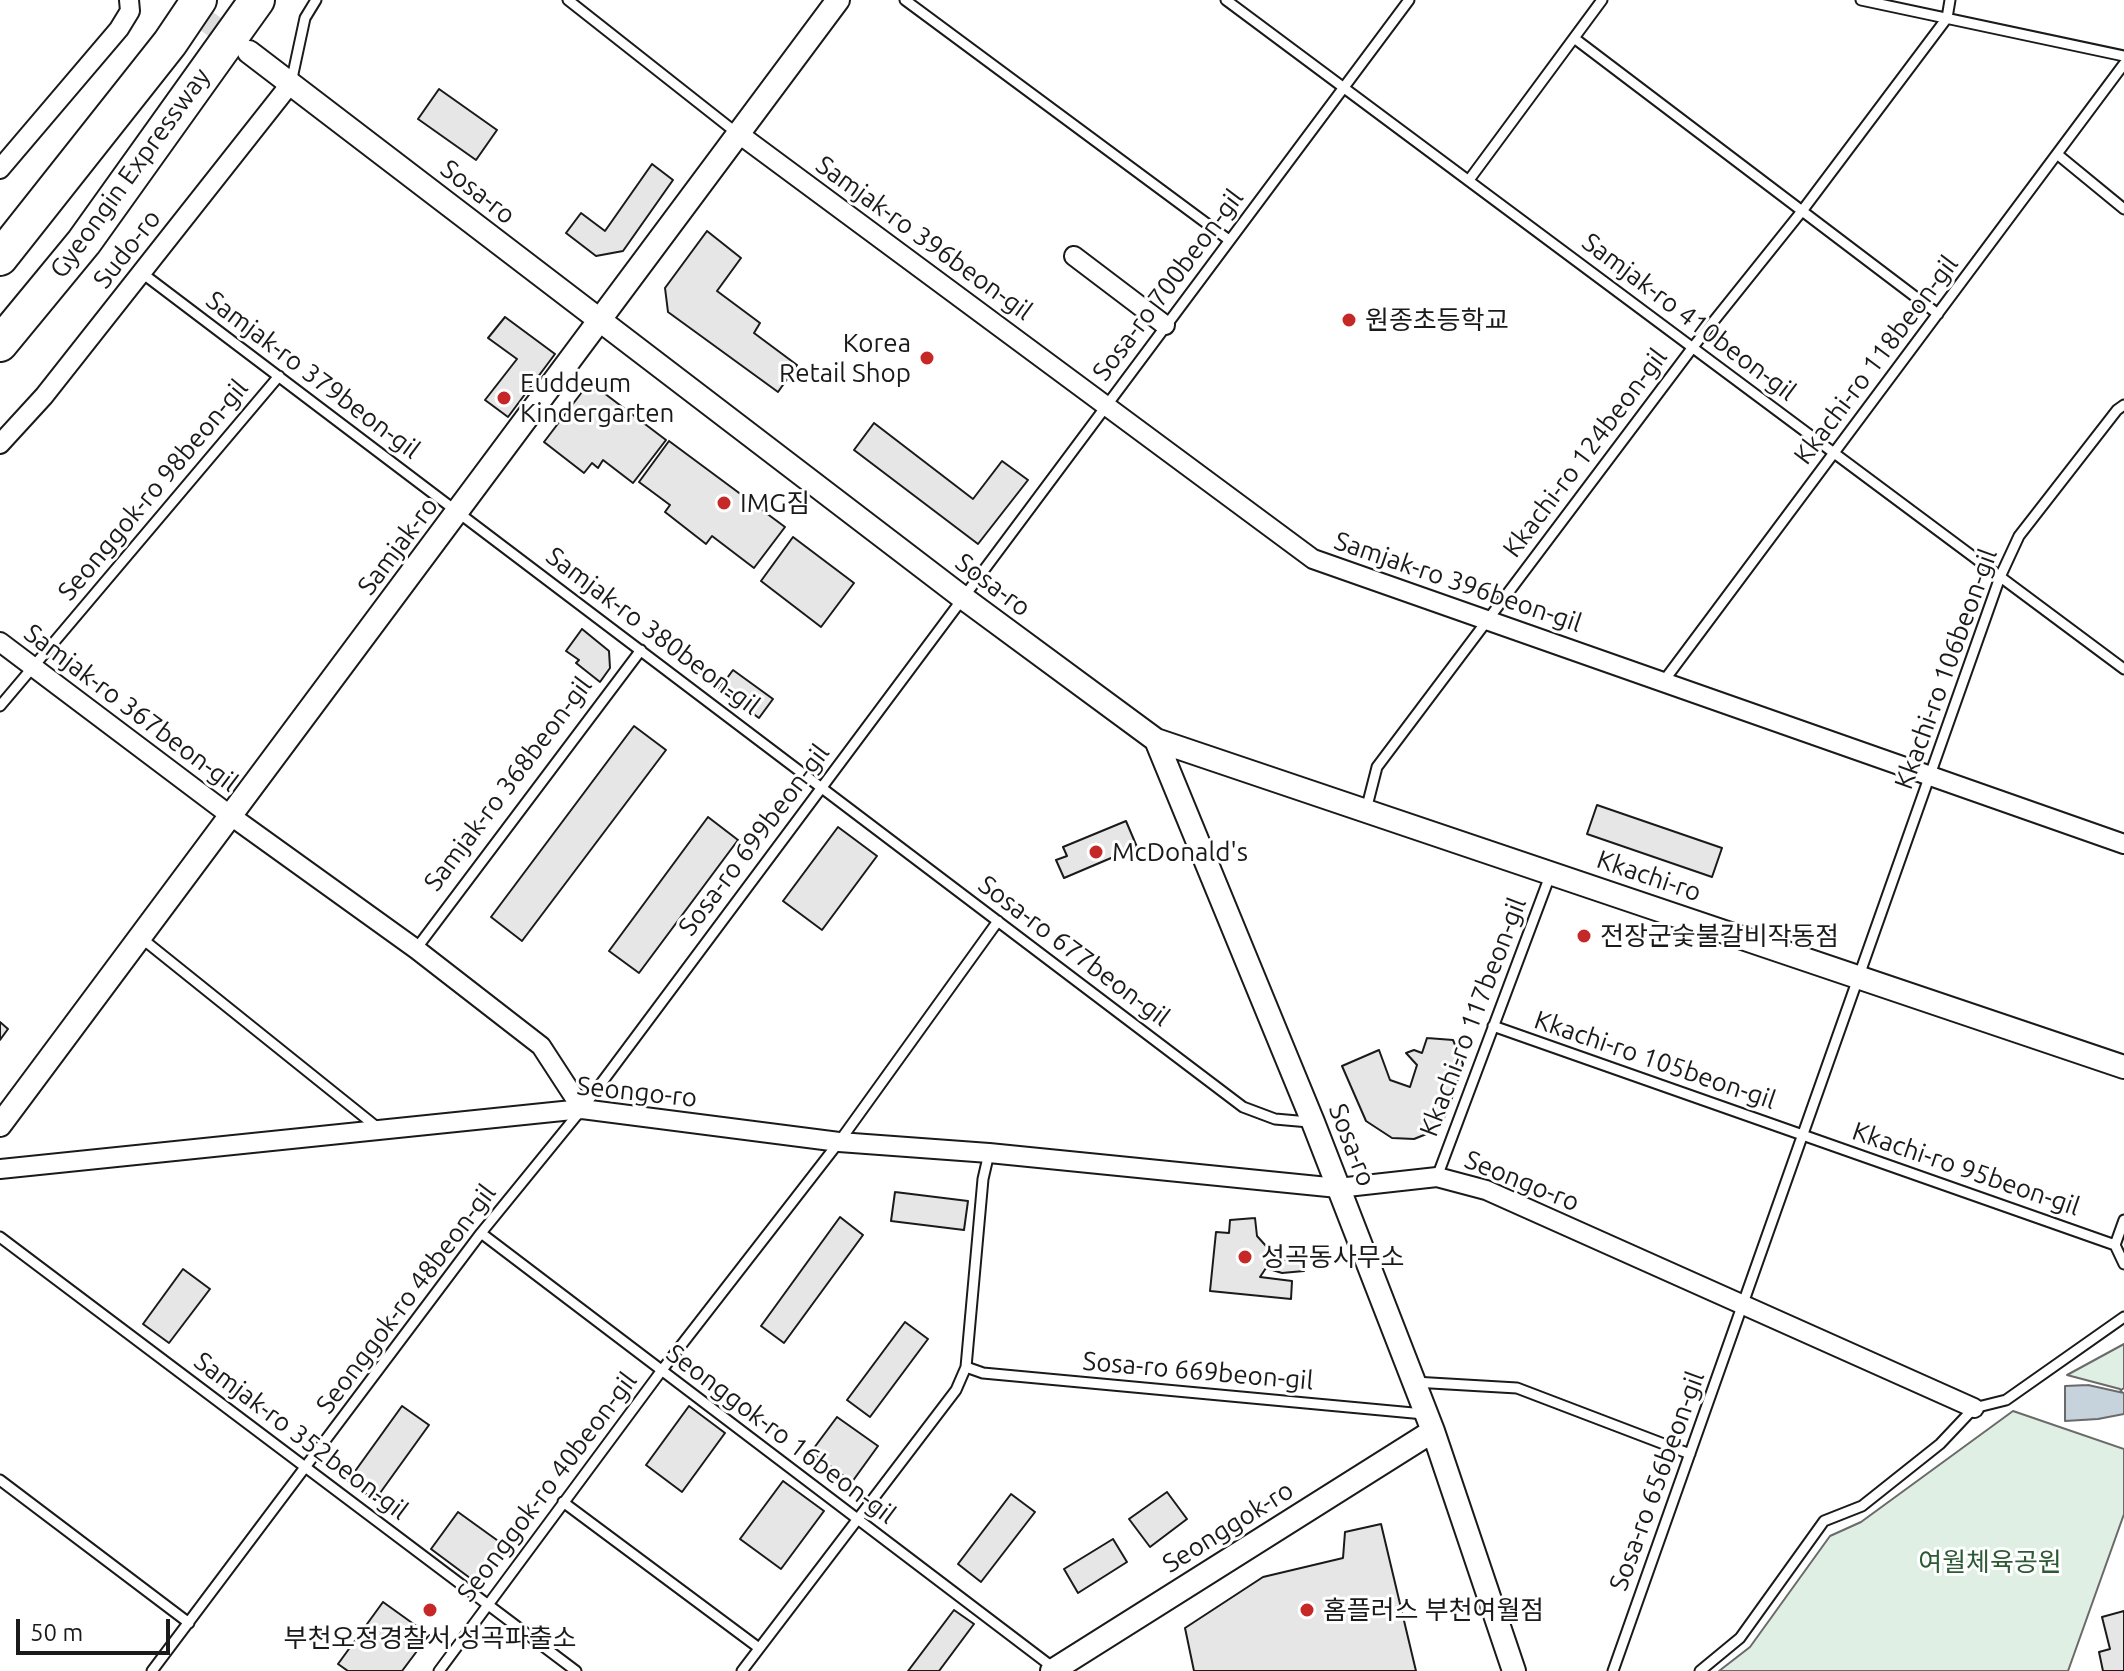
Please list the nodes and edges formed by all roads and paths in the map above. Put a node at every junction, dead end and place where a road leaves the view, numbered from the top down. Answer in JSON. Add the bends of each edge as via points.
{"nodes":[{"id":1,"x":129,"y":0,"type":"edge"},
{"id":2,"x":199,"y":0,"type":"edge"},
{"id":3,"x":257,"y":0,"type":"edge"},
{"id":4,"x":316,"y":0,"type":"edge"},
{"id":5,"x":568,"y":0,"type":"edge"},
{"id":6,"x":838,"y":0,"type":"edge"},
{"id":7,"x":905,"y":0,"type":"edge"},
{"id":8,"x":1226,"y":0,"type":"edge"},
{"id":9,"x":1409,"y":0,"type":"edge"},
{"id":10,"x":1602,"y":0,"type":"edge"},
{"id":11,"x":1861,"y":0,"type":"edge"},
{"id":12,"x":1950,"y":0,"type":"edge"},
{"id":13,"x":1947,"y":18,"type":"junction"},
{"id":14,"x":1574,"y":38,"type":"junction"},
{"id":15,"x":249,"y":52,"type":"tunnel mouth"},
{"id":16,"x":2124,"y":56,"type":"edge"},
{"id":17,"x":2124,"y":64,"type":"edge"},
{"id":18,"x":291,"y":83,"type":"junction"},
{"id":19,"x":1344,"y":87,"type":"junction"},
{"id":20,"x":739,"y":134,"type":"junction"},
{"id":21,"x":2057,"y":154,"type":"junction"},
{"id":22,"x":0,"y":167,"type":"edge"},
{"id":23,"x":1469,"y":180,"type":"junction"},
{"id":24,"x":2124,"y":209,"type":"edge"},
{"id":25,"x":1802,"y":211,"type":"junction"},
{"id":26,"x":1229,"y":240,"type":"junction"},
{"id":27,"x":1074,"y":256,"type":"dead end"},
{"id":28,"x":0,"y":258,"type":"edge"},
{"id":29,"x":142,"y":273,"type":"junction"},
{"id":30,"x":1938,"y":314,"type":"junction"},
{"id":31,"x":601,"y":321,"type":"junction"},
{"id":32,"x":1165,"y":325,"type":"junction"},
{"id":33,"x":0,"y":344,"type":"edge"},
{"id":34,"x":1693,"y":347,"type":"junction"},
{"id":35,"x":279,"y":376,"type":"junction"},
{"id":36,"x":1106,"y":405,"type":"junction"},
{"id":37,"x":2124,"y":405,"type":"edge"},
{"id":38,"x":0,"y":444,"type":"edge"},
{"id":39,"x":1835,"y":453,"type":"junction"},
{"id":40,"x":459,"y":512,"type":"junction"},
{"id":41,"x":2000,"y":577,"type":"junction"},
{"id":42,"x":962,"y":597,"type":"junction"},
{"id":43,"x":1487,"y":620,"type":"junction"},
{"id":44,"x":0,"y":642,"type":"edge"},
{"id":45,"x":641,"y":650,"type":"junction"},
{"id":46,"x":33,"y":666,"type":"junction"},
{"id":47,"x":2124,"y":669,"type":"edge"},
{"id":48,"x":1663,"y":682,"type":"junction"},
{"id":49,"x":0,"y":706,"type":"edge"},
{"id":50,"x":1156,"y":740,"type":"junction"},
{"id":51,"x":1930,"y":776,"type":"junction"},
{"id":52,"x":821,"y":786,"type":"junction"},
{"id":53,"x":1366,"y":810,"type":"junction"},
{"id":54,"x":231,"y":816,"type":"junction"},
{"id":55,"x":2124,"y":844,"type":"edge"},
{"id":56,"x":1551,"y":872,"type":"junction"},
{"id":57,"x":998,"y":921,"type":"junction"},
{"id":58,"x":140,"y":937,"type":"junction"},
{"id":59,"x":416,"y":949,"type":"junction"},
{"id":60,"x":1859,"y":977,"type":"junction"},
{"id":61,"x":1493,"y":1026,"type":"junction"},
{"id":62,"x":2124,"y":1067,"type":"edge"},
{"id":63,"x":582,"y":1109,"type":"junction"},
{"id":64,"x":1313,"y":1122,"type":"junction"},
{"id":65,"x":0,"y":1125,"type":"edge"},
{"id":66,"x":382,"y":1130,"type":"junction"},
{"id":67,"x":1803,"y":1135,"type":"junction"},
{"id":68,"x":839,"y":1142,"type":"junction"},
{"id":69,"x":989,"y":1153,"type":"junction"},
{"id":70,"x":0,"y":1169,"type":"edge"},
{"id":71,"x":1437,"y":1177,"type":"junction"},
{"id":72,"x":1338,"y":1188,"type":"junction"},
{"id":73,"x":2124,"y":1220,"type":"edge"},
{"id":74,"x":481,"y":1233,"type":"junction"},
{"id":75,"x":0,"y":1237,"type":"edge"},
{"id":76,"x":2115,"y":1245,"type":"junction"},
{"id":77,"x":2124,"y":1264,"type":"edge"},
{"id":78,"x":1742,"y":1305,"type":"junction"},
{"id":79,"x":2124,"y":1317,"type":"edge"},
{"id":80,"x":966,"y":1367,"type":"junction"},
{"id":81,"x":662,"y":1370,"type":"junction"},
{"id":82,"x":1414,"y":1382,"type":"junction"},
{"id":83,"x":1974,"y":1408,"type":"junction"},
{"id":84,"x":1430,"y":1423,"type":"junction"},
{"id":85,"x":1690,"y":1454,"type":"junction"},
{"id":86,"x":306,"y":1467,"type":"junction"},
{"id":87,"x":0,"y":1480,"type":"edge"},
{"id":88,"x":563,"y":1502,"type":"junction"},
{"id":89,"x":858,"y":1519,"type":"junction"},
{"id":90,"x":487,"y":1604,"type":"junction"},
{"id":91,"x":189,"y":1623,"type":"junction"},
{"id":92,"x":759,"y":1648,"type":"junction"},
{"id":93,"x":1053,"y":1670,"type":"edge"},
{"id":94,"x":152,"y":1671,"type":"edge"},
{"id":95,"x":439,"y":1671,"type":"edge"},
{"id":96,"x":576,"y":1671,"type":"edge"},
{"id":97,"x":742,"y":1671,"type":"edge"},
{"id":98,"x":1514,"y":1671,"type":"edge"},
{"id":99,"x":1613,"y":1671,"type":"edge"},
{"id":100,"x":1700,"y":1671,"type":"edge"}],
"edges":[{"from":1,"to":22,"type":"street","via":[[130,11],[119,29]]},
{"from":2,"to":28,"type":"highway","name":"Gyeongin Expressway"},
{"from":3,"to":33,"type":"highway","name":"Gyeongin Expressway","via":[[84,242]]},
{"from":4,"to":18,"type":"lane","via":[[305,18]]},
{"from":5,"to":20,"type":"lane"},
{"from":6,"to":20,"type":"street","name":"Samjak-ro"},
{"from":7,"to":26,"type":"lane"},
{"from":8,"to":19,"type":"lane","name":"Samjak-ro 410beon-gil"},
{"from":9,"to":19,"type":"lane","name":"Sosa-ro 700beon-gil"},
{"from":10,"to":14,"type":"lane"},
{"from":11,"to":13,"type":"lane"},
{"from":12,"to":13,"type":"lane","name":"Kkachi-ro 124beon-gil"},
{"from":13,"to":16,"type":"lane"},
{"from":13,"to":25,"type":"lane","name":"Kkachi-ro 124beon-gil"},
{"from":14,"to":23,"type":"lane"},
{"from":14,"to":25,"type":"lane"},
{"from":15,"to":18,"type":"street","name":"Sosa-ro"},
{"from":17,"to":21,"type":"lane","name":"Kkachi-ro 118beon-gil"},
{"from":18,"to":29,"type":"street","name":"Sudo-ro"},
{"from":18,"to":31,"type":"street","name":"Sosa-ro"},
{"from":19,"to":23,"type":"lane","name":"Samjak-ro 410beon-gil"},
{"from":19,"to":26,"type":"lane","name":"Sosa-ro 700beon-gil"},
{"from":20,"to":31,"type":"street","name":"Samjak-ro"},
{"from":20,"to":36,"type":"street","name":"Samjak-ro 396beon-gil"},
{"from":21,"to":24,"type":"lane"},
{"from":21,"to":30,"type":"lane","name":"Kkachi-ro 118beon-gil"},
{"from":23,"to":34,"type":"lane","name":"Samjak-ro 410beon-gil"},
{"from":25,"to":30,"type":"lane"},
{"from":25,"to":34,"type":"lane","name":"Kkachi-ro 124beon-gil"},
{"from":26,"to":32,"type":"lane","name":"Sosa-ro 700beon-gil"},
{"from":27,"to":32,"type":"street"},
{"from":29,"to":35,"type":"lane","name":"Samjak-ro 379beon-gil"},
{"from":29,"to":38,"type":"street","name":"Sudo-ro"},
{"from":30,"to":39,"type":"lane","name":"Kkachi-ro 118beon-gil"},
{"from":31,"to":40,"type":"street","name":"Samjak-ro"},
{"from":31,"to":42,"type":"street","name":"Sosa-ro"},
{"from":32,"to":36,"type":"lane","name":"Sosa-ro 700beon-gil"},
{"from":34,"to":39,"type":"lane","name":"Samjak-ro 410beon-gil"},
{"from":34,"to":43,"type":"lane","name":"Kkachi-ro 124beon-gil"},
{"from":35,"to":40,"type":"lane","name":"Samjak-ro 379beon-gil"},
{"from":35,"to":46,"type":"lane","name":"Seonggok-ro 98beon-gil"},
{"from":36,"to":42,"type":"lane","name":"Sosa-ro 700beon-gil"},
{"from":36,"to":43,"type":"street","name":"Samjak-ro 396beon-gil","via":[[1313,559]]},
{"from":37,"to":41,"type":"lane","name":"Kkachi-ro 106beon-gil","via":[[2019,536]]},
{"from":39,"to":41,"type":"lane","name":"Samjak-ro 410beon-gil"},
{"from":39,"to":48,"type":"lane","name":"Kkachi-ro 118beon-gil"},
{"from":40,"to":45,"type":"lane","name":"Samjak-ro 380beon-gil"},
{"from":40,"to":54,"type":"street","name":"Samjak-ro"},
{"from":41,"to":47,"type":"lane","name":"Samjak-ro 410beon-gil"},
{"from":41,"to":51,"type":"lane","name":"Kkachi-ro 106beon-gil"},
{"from":42,"to":50,"type":"street","name":"Sosa-ro"},
{"from":42,"to":52,"type":"lane","name":"Sosa-ro 699beon-gil"},
{"from":43,"to":48,"type":"street","name":"Samjak-ro 396beon-gil"},
{"from":43,"to":53,"type":"lane","name":"Kkachi-ro 124beon-gil","via":[[1377,767]]},
{"from":44,"to":46,"type":"street","name":"Samjak-ro 367beon-gil"},
{"from":45,"to":52,"type":"lane","name":"Samjak-ro 380beon-gil"},
{"from":45,"to":59,"type":"lane","name":"Samjak-ro 368beon-gil"},
{"from":46,"to":49,"type":"lane","name":"Seonggok-ro 98beon-gil"},
{"from":46,"to":54,"type":"street","name":"Samjak-ro 367beon-gil"},
{"from":48,"to":51,"type":"street","name":"Samjak-ro 396beon-gil"},
{"from":50,"to":53,"type":"street","name":"Kkachi-ro"},
{"from":50,"to":64,"type":"street","name":"Sosa-ro"},
{"from":51,"to":55,"type":"street","name":"Samjak-ro 396beon-gil"},
{"from":51,"to":60,"type":"lane","name":"Kkachi-ro 106beon-gil"},
{"from":52,"to":57,"type":"lane","name":"Sosa-ro 677beon-gil"},
{"from":52,"to":63,"type":"lane","name":"Sosa-ro 699beon-gil"},
{"from":53,"to":56,"type":"street","name":"Kkachi-ro"},
{"from":54,"to":58,"type":"street","name":"Samjak-ro"},
{"from":54,"to":59,"type":"street"},
{"from":56,"to":60,"type":"street","name":"Kkachi-ro"},
{"from":56,"to":61,"type":"lane","name":"Kkachi-ro 117beon-gil"},
{"from":57,"to":64,"type":"lane","name":"Sosa-ro 677beon-gil","via":[[1243,1107],[1275,1119]]},
{"from":57,"to":68,"type":"lane"},
{"from":58,"to":65,"type":"street","name":"Samjak-ro"},
{"from":58,"to":66,"type":"lane"},
{"from":59,"to":63,"type":"street","via":[[541,1046]]},
{"from":60,"to":62,"type":"street","name":"Kkachi-ro"},
{"from":60,"to":67,"type":"lane","name":"Kkachi-ro 105beon-gil"},
{"from":61,"to":67,"type":"lane","name":"Kkachi-ro 105beon-gil"},
{"from":61,"to":71,"type":"lane","name":"Kkachi-ro 117beon-gil"},
{"from":63,"to":66,"type":"street","name":"Seongo-ro"},
{"from":63,"to":68,"type":"street","name":"Seongo-ro"},
{"from":63,"to":74,"type":"lane","name":"Seonggok-ro 48beon-gil"},
{"from":64,"to":72,"type":"street","name":"Sosa-ro"},
{"from":66,"to":70,"type":"street","name":"Seongo-ro"},
{"from":67,"to":76,"type":"lane","name":"Kkachi-ro 95beon-gil"},
{"from":67,"to":78,"type":"lane","name":"Kkachi-ro 105beon-gil"},
{"from":68,"to":69,"type":"street","name":"Seongo-ro"},
{"from":68,"to":81,"type":"lane","name":"Seonggok-ro 40beon-gil"},
{"from":69,"to":72,"type":"street","name":"Seongo-ro"},
{"from":69,"to":80,"type":"lane"},
{"from":71,"to":72,"type":"street","name":"Seongo-ro"},
{"from":71,"to":78,"type":"street","name":"Seongo-ro","via":[[1486,1190]]},
{"from":72,"to":82,"type":"street","name":"Sosa-ro"},
{"from":73,"to":76,"type":"lane"},
{"from":74,"to":81,"type":"lane","name":"Seonggok-ro 16beon-gil"},
{"from":74,"to":86,"type":"lane","name":"Seonggok-ro 48beon-gil"},
{"from":75,"to":86,"type":"lane","name":"Samjak-ro 352beon-gil"},
{"from":76,"to":77,"type":"lane"},
{"from":78,"to":83,"type":"street","name":"Seongo-ro"},
{"from":78,"to":85,"type":"lane","name":"Sosa-ro 656beon-gil"},
{"from":79,"to":83,"type":"lane","via":[[2006,1400]]},
{"from":80,"to":84,"type":"lane","name":"Sosa-ro 669beon-gil"},
{"from":80,"to":89,"type":"lane","via":[[956,1390]]},
{"from":81,"to":88,"type":"lane","name":"Seonggok-ro 40beon-gil"},
{"from":81,"to":89,"type":"lane","name":"Seonggok-ro 16beon-gil"},
{"from":82,"to":84,"type":"street","name":"Sosa-ro"},
{"from":82,"to":85,"type":"lane","via":[[1517,1388]]},
{"from":83,"to":100,"type":"lane","via":[[1940,1444],[1862,1506],[1824,1521],[1740,1638]]},
{"from":84,"to":93,"type":"street","name":"Seonggok-ro"},
{"from":84,"to":98,"type":"street","name":"Sosa-ro"},
{"from":85,"to":99,"type":"lane","name":"Sosa-ro 656beon-gil"},
{"from":86,"to":90,"type":"lane","name":"Samjak-ro 352beon-gil"},
{"from":86,"to":91,"type":"lane","name":"Seonggok-ro 48beon-gil"},
{"from":87,"to":91,"type":"lane"},
{"from":88,"to":90,"type":"lane","name":"Seonggok-ro 40beon-gil"},
{"from":88,"to":92,"type":"lane"},
{"from":89,"to":92,"type":"lane"},
{"from":89,"to":93,"type":"lane","name":"Seonggok-ro 16beon-gil"},
{"from":90,"to":95,"type":"lane","name":"Seonggok-ro 40beon-gil"},
{"from":90,"to":96,"type":"lane","name":"Samjak-ro 352beon-gil"},
{"from":91,"to":94,"type":"lane","name":"Seonggok-ro 48beon-gil"},
{"from":92,"to":97,"type":"lane"}]}
